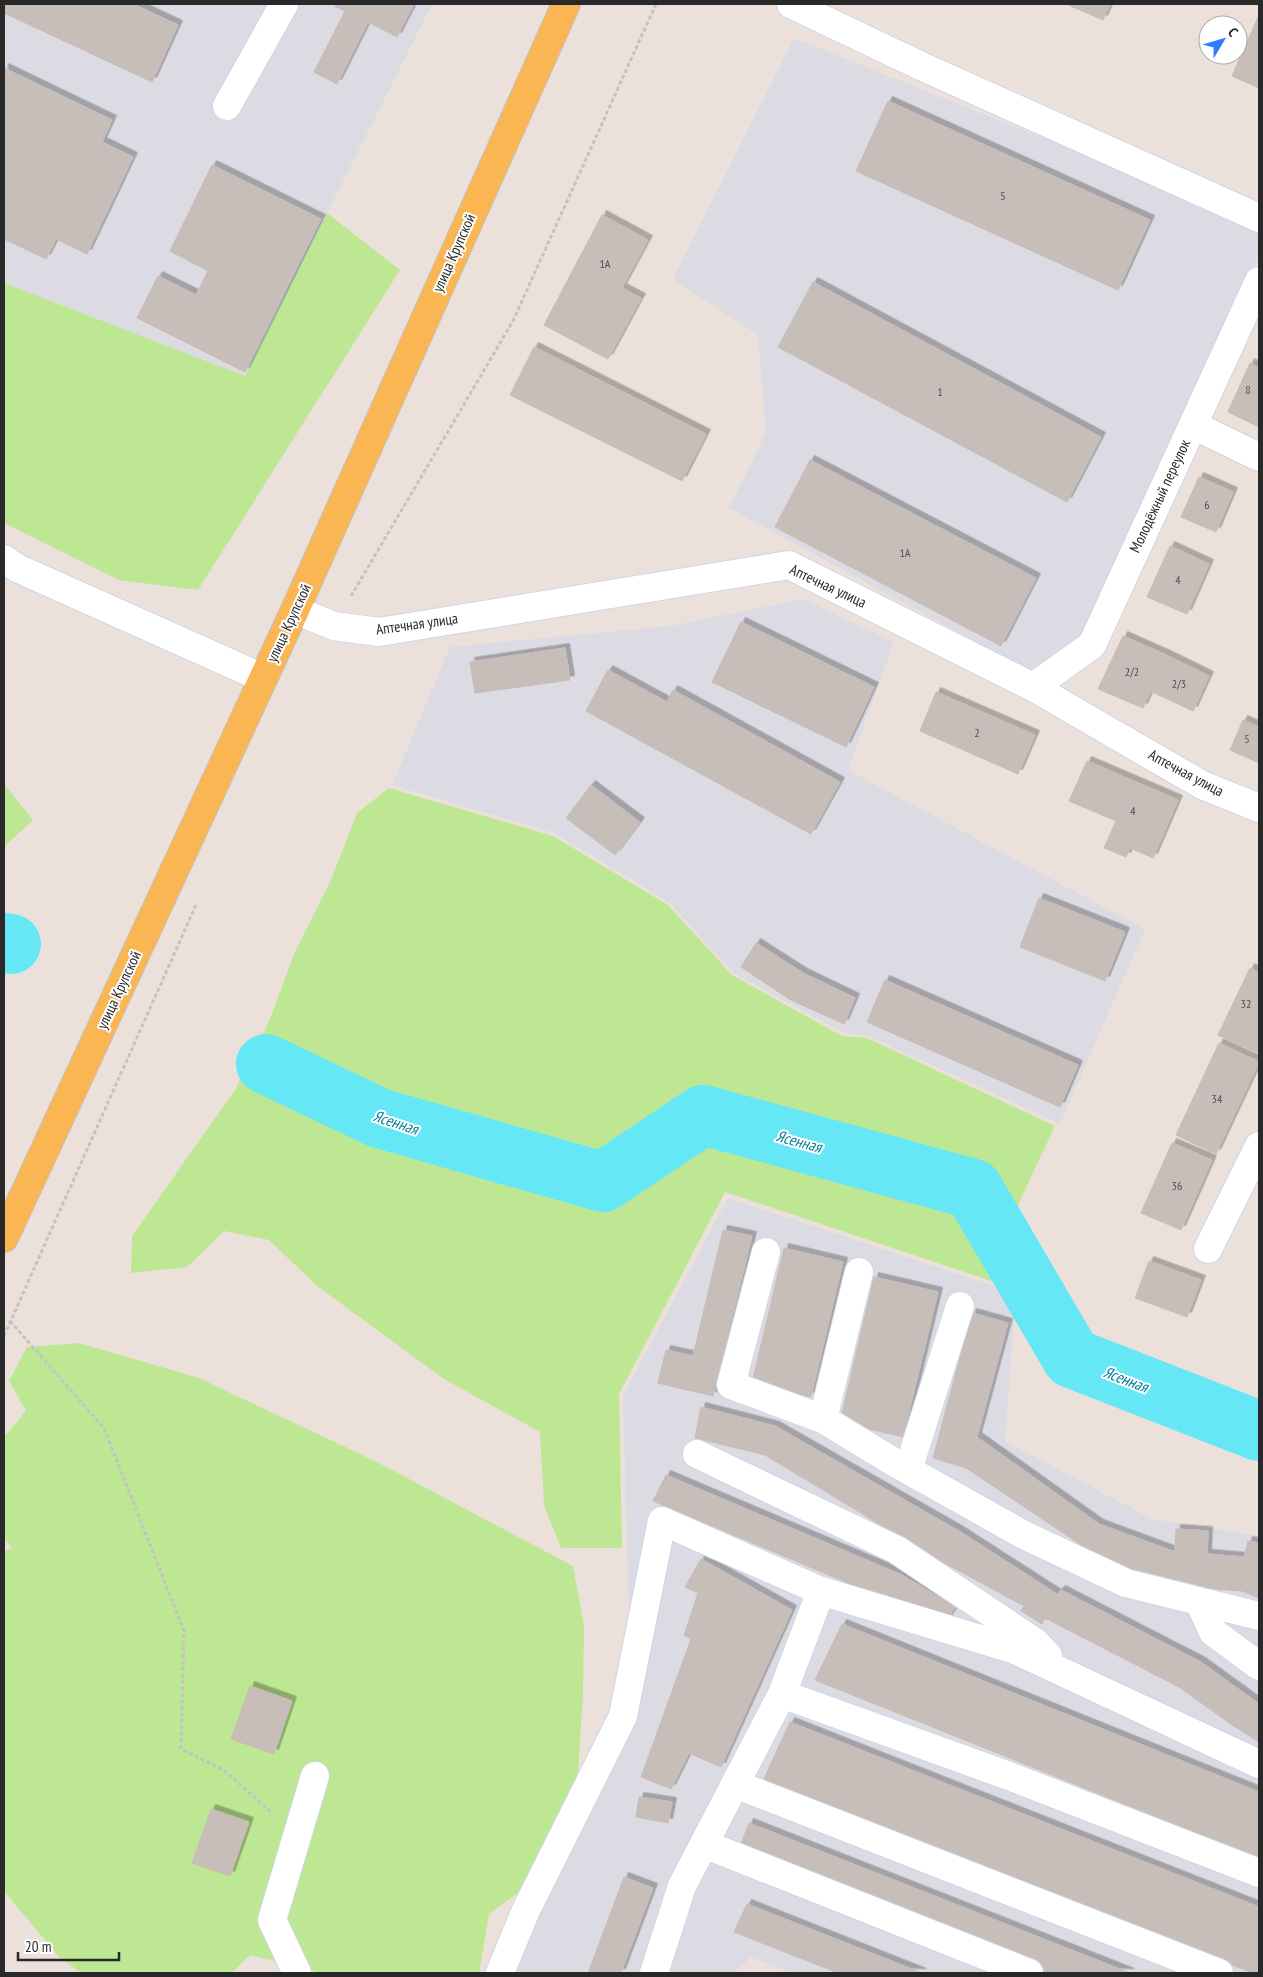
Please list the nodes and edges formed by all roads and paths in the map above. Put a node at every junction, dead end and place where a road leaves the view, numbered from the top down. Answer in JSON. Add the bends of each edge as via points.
{"nodes":[{"id":1,"x":284,"y":4,"type":"edge"},
{"id":2,"x":566,"y":4,"type":"edge"},
{"id":3,"x":656,"y":4,"type":"edge"},
{"id":4,"x":791,"y":4,"type":"edge"},
{"id":5,"x":227,"y":106,"type":"dead end"},
{"id":6,"x":1259,"y":218,"type":"edge"},
{"id":7,"x":1259,"y":281,"type":"edge"},
{"id":8,"x":1193,"y":426,"type":"junction"},
{"id":9,"x":1259,"y":457,"type":"edge"},
{"id":10,"x":4,"y":559,"type":"edge"},
{"id":11,"x":295,"y":610,"type":"junction"},
{"id":12,"x":334,"y":626,"type":"junction"},
{"id":13,"x":263,"y":678,"type":"junction"},
{"id":14,"x":1033,"y":688,"type":"junction"},
{"id":15,"x":1259,"y":808,"type":"edge"},
{"id":16,"x":197,"y":903,"type":"dead end"},
{"id":17,"x":1259,"y":1146,"type":"edge"},
{"id":18,"x":4,"y":1238,"type":"edge"},
{"id":19,"x":1208,"y":1249,"type":"dead end"},
{"id":20,"x":766,"y":1252,"type":"dead end"},
{"id":21,"x":859,"y":1272,"type":"dead end"},
{"id":22,"x":960,"y":1306,"type":"dead end"},
{"id":23,"x":10,"y":1321,"type":"junction"},
{"id":24,"x":4,"y":1336,"type":"edge"},
{"id":25,"x":823,"y":1419,"type":"junction"},
{"id":26,"x":696,"y":1454,"type":"dead end"},
{"id":27,"x":908,"y":1470,"type":"junction"},
{"id":28,"x":821,"y":1591,"type":"junction"},
{"id":29,"x":1199,"y":1601,"type":"junction"},
{"id":30,"x":1259,"y":1616,"type":"edge"},
{"id":31,"x":1259,"y":1666,"type":"edge"},
{"id":32,"x":1064,"y":1674,"type":"junction"},
{"id":33,"x":782,"y":1694,"type":"junction"},
{"id":34,"x":1259,"y":1764,"type":"edge"},
{"id":35,"x":315,"y":1776,"type":"dead end"},
{"id":36,"x":735,"y":1784,"type":"junction"},
{"id":37,"x":297,"y":1836,"type":"junction"},
{"id":38,"x":704,"y":1844,"type":"junction"},
{"id":39,"x":1259,"y":1873,"type":"edge"},
{"id":40,"x":297,"y":1973,"type":"edge"},
{"id":41,"x":500,"y":1973,"type":"edge"},
{"id":42,"x":654,"y":1973,"type":"edge"},
{"id":43,"x":1029,"y":1973,"type":"edge"},
{"id":44,"x":1218,"y":1973,"type":"edge"}],
"edges":[{"from":1,"to":5,"type":"street"},
{"from":2,"to":11,"type":"main road","name":"улица Крупской"},
{"from":3,"to":12,"type":"path","via":[[513,321]]},
{"from":4,"to":6,"type":"street"},
{"from":7,"to":8,"type":"street","name":"Молодёжный переулок"},
{"from":8,"to":9,"type":"street"},
{"from":8,"to":14,"type":"street","name":"Молодёжный переулок","via":[[1092,645]]},
{"from":10,"to":13,"type":"street","via":[[17,568]]},
{"from":11,"to":12,"type":"street","name":"Аптечная улица"},
{"from":11,"to":13,"type":"main road","name":"улица Крупской"},
{"from":12,"to":14,"type":"street","name":"Аптечная улица","via":[[379,632],[789,565]]},
{"from":13,"to":18,"type":"main road","name":"улица Крупской"},
{"from":14,"to":15,"type":"street","name":"Аптечная улица","via":[[1202,784]]},
{"from":16,"to":23,"type":"path"},
{"from":17,"to":19,"type":"street"},
{"from":20,"to":25,"type":"street","via":[[732,1385]]},
{"from":21,"to":25,"type":"street"},
{"from":22,"to":27,"type":"street"},
{"from":23,"to":24,"type":"path"},
{"from":23,"to":37,"type":"path","via":[[104,1428],[184,1631],[181,1749],[224,1770]]},
{"from":25,"to":27,"type":"street"},
{"from":26,"to":32,"type":"street","via":[[897,1550],[1036,1642]]},
{"from":27,"to":29,"type":"street","via":[[1024,1534],[1126,1583]]},
{"from":28,"to":32,"type":"street","via":[[1012,1650]]},
{"from":28,"to":33,"type":"street"},
{"from":28,"to":41,"type":"street","via":[[662,1521],[623,1716],[526,1910]]},
{"from":29,"to":30,"type":"street"},
{"from":29,"to":31,"type":"street","via":[[1213,1632]]},
{"from":32,"to":34,"type":"street"},
{"from":33,"to":36,"type":"street"},
{"from":33,"to":39,"type":"street","via":[[1010,1776]]},
{"from":35,"to":37,"type":"street"},
{"from":36,"to":38,"type":"street"},
{"from":36,"to":44,"type":"street"},
{"from":37,"to":40,"type":"street","via":[[272,1920]]},
{"from":38,"to":42,"type":"street","via":[[682,1886]]},
{"from":38,"to":43,"type":"street"}]}
